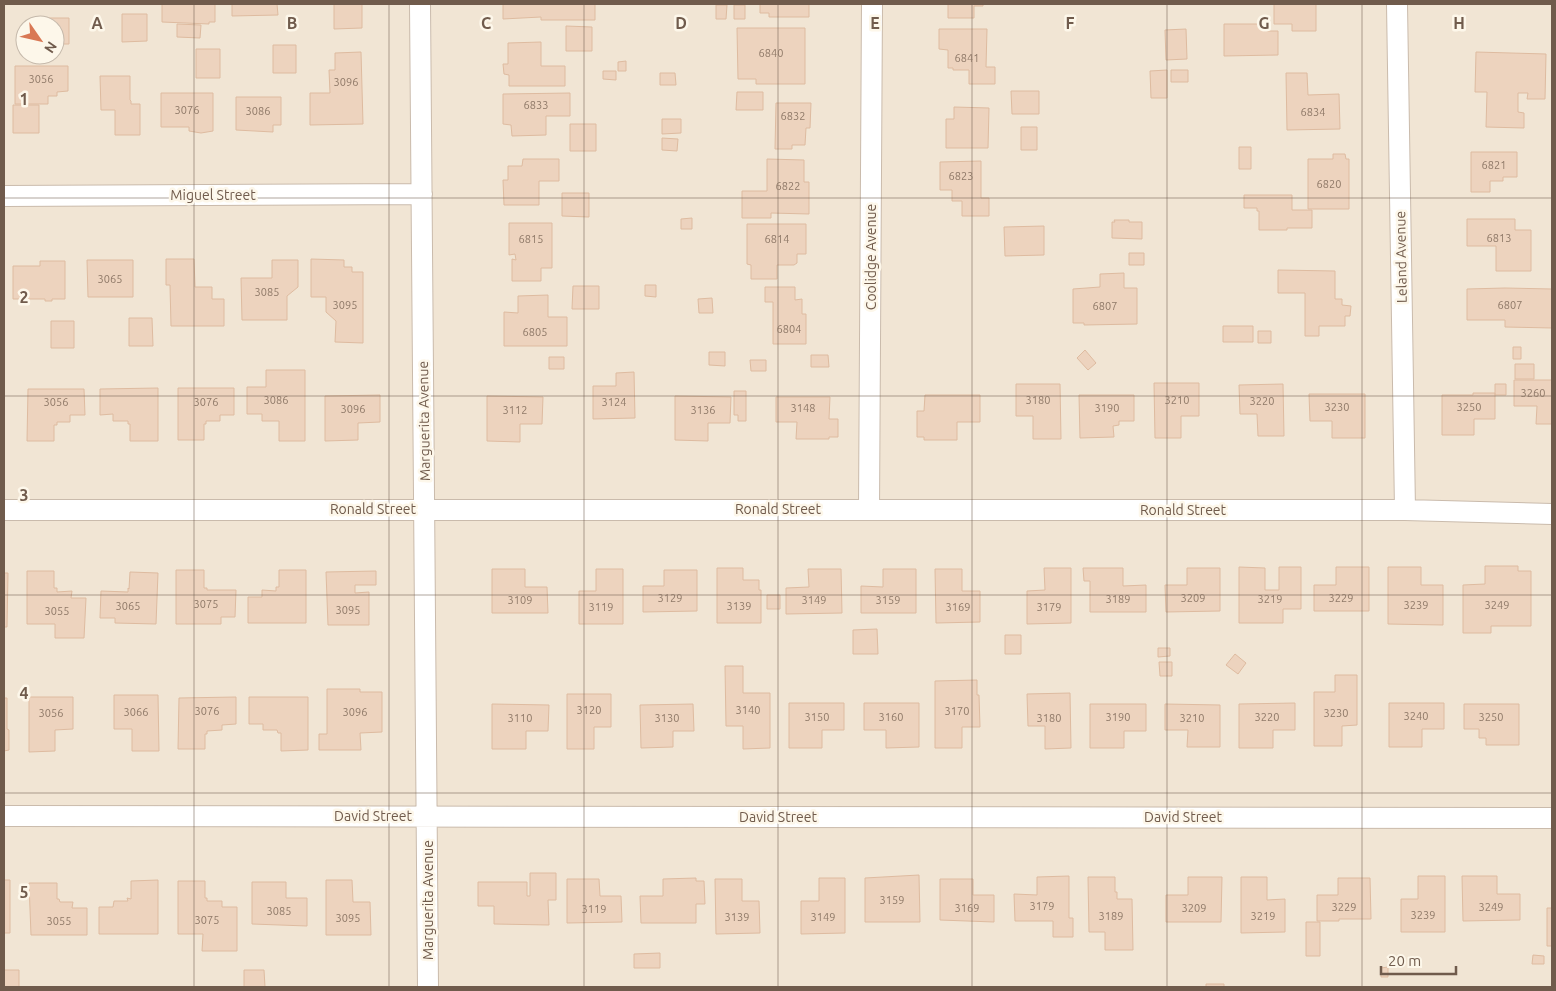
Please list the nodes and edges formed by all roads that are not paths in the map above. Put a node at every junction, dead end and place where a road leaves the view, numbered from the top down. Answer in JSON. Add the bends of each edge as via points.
{"nodes":[{"id":1,"x":420,"y":4,"type":"edge"},
{"id":2,"x":872,"y":4,"type":"edge"},
{"id":3,"x":1396,"y":4,"type":"edge"},
{"id":4,"x":422,"y":194,"type":"junction"},
{"id":5,"x":4,"y":196,"type":"edge"},
{"id":6,"x":424,"y":509,"type":"junction"},
{"id":7,"x":4,"y":510,"type":"edge"},
{"id":8,"x":869,"y":510,"type":"junction"},
{"id":9,"x":1405,"y":510,"type":"junction"},
{"id":10,"x":1552,"y":514,"type":"edge"},
{"id":11,"x":4,"y":816,"type":"edge"},
{"id":12,"x":427,"y":816,"type":"junction"},
{"id":13,"x":1552,"y":818,"type":"edge"},
{"id":14,"x":428,"y":987,"type":"edge"}],
"edges":[{"from":1,"to":4,"type":"street","name":"Marguerita Avenue"},
{"from":2,"to":8,"type":"street","name":"Coolidge Avenue"},
{"from":3,"to":9,"type":"street","name":"Leland Avenue"},
{"from":4,"to":5,"type":"street","name":"Miguel Street"},
{"from":4,"to":6,"type":"street","name":"Marguerita Avenue"},
{"from":6,"to":7,"type":"street","name":"Ronald Street"},
{"from":6,"to":8,"type":"street","name":"Ronald Street"},
{"from":6,"to":12,"type":"street","name":"Marguerita Avenue"},
{"from":8,"to":9,"type":"street","name":"Ronald Street"},
{"from":9,"to":10,"type":"street","name":"Ronald Street"},
{"from":11,"to":12,"type":"street","name":"David Street"},
{"from":12,"to":13,"type":"street","name":"David Street"},
{"from":12,"to":14,"type":"street","name":"Marguerita Avenue"}]}
